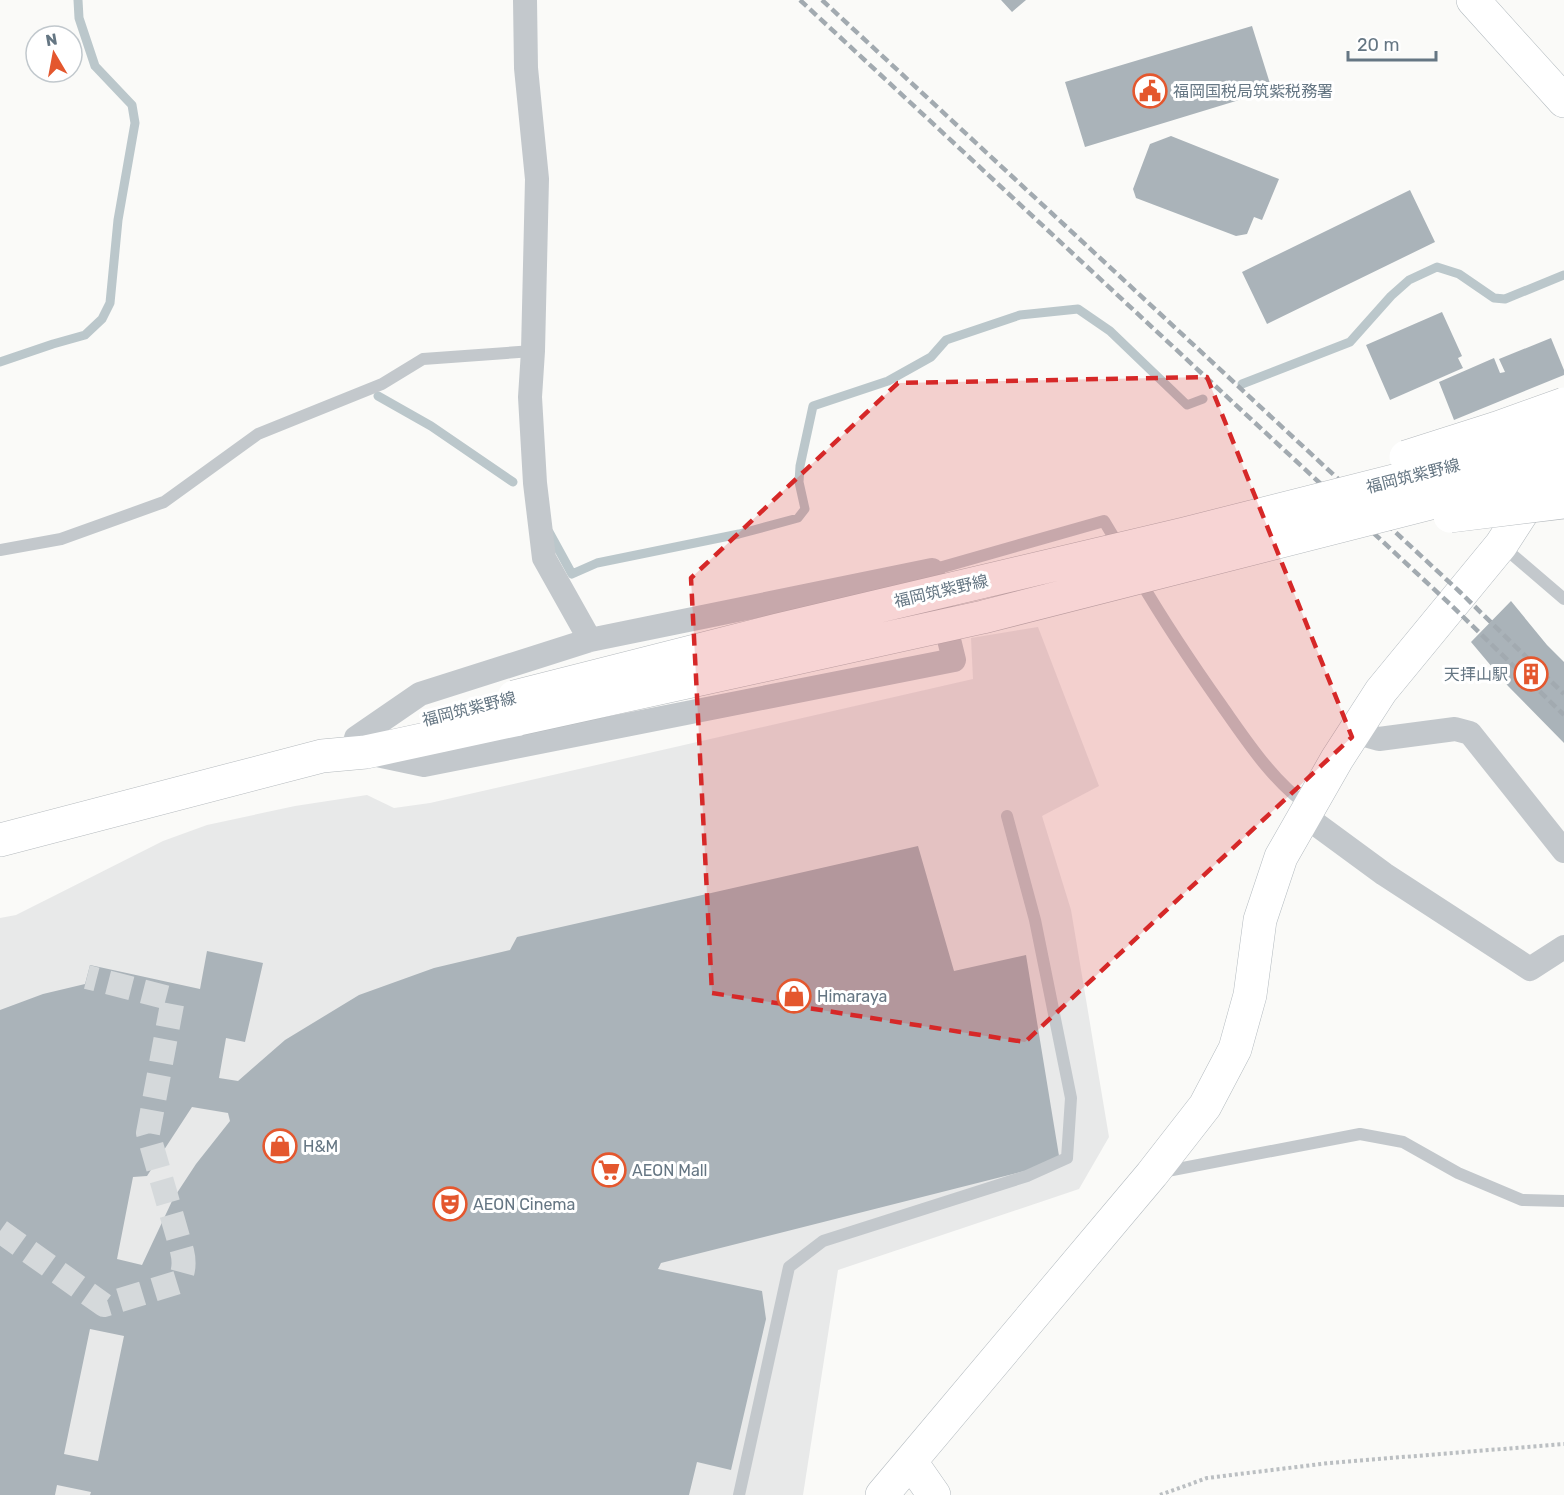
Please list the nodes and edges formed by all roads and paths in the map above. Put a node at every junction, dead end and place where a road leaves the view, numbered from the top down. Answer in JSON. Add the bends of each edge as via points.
{"nodes":[{"id":1,"x":525,"y":0,"type":"edge"},
{"id":2,"x":1473,"y":0,"type":"edge"},
{"id":3,"x":1564,"y":101,"type":"edge"},
{"id":4,"x":533,"y":351,"type":"junction"},
{"id":5,"x":1564,"y":404,"type":"edge"},
{"id":6,"x":1564,"y":438,"type":"edge"},
{"id":7,"x":1564,"y":449,"type":"edge"},
{"id":8,"x":1564,"y":470,"type":"edge"},
{"id":9,"x":1564,"y":502,"type":"edge"},
{"id":10,"x":1317,"y":532,"type":"junction"},
{"id":11,"x":1184,"y":534,"type":"junction"},
{"id":12,"x":1501,"y":545,"type":"junction"},
{"id":13,"x":0,"y":549,"type":"edge"},
{"id":14,"x":932,"y":570,"type":"junction"},
{"id":15,"x":1564,"y":599,"type":"edge"},
{"id":16,"x":590,"y":640,"type":"junction"},
{"id":17,"x":516,"y":708,"type":"junction"},
{"id":18,"x":1354,"y":732,"type":"junction"},
{"id":19,"x":361,"y":745,"type":"junction"},
{"id":20,"x":1307,"y":812,"type":"junction"},
{"id":21,"x":1007,"y":816,"type":"dead end"},
{"id":22,"x":0,"y":840,"type":"edge"},
{"id":23,"x":1564,"y":851,"type":"edge"},
{"id":24,"x":1564,"y":947,"type":"edge"},
{"id":25,"x":1152,"y":1174,"type":"junction"},
{"id":26,"x":1564,"y":1200,"type":"edge"},
{"id":27,"x":1564,"y":1444,"type":"edge"},
{"id":28,"x":911,"y":1462,"type":"junction"},
{"id":29,"x":739,"y":1495,"type":"edge"},
{"id":30,"x":882,"y":1495,"type":"edge"},
{"id":31,"x":934,"y":1495,"type":"edge"},
{"id":32,"x":1160,"y":1495,"type":"edge"}],
"edges":[{"from":1,"to":4,"type":"street","via":[[526,68],[537,179]]},
{"from":2,"to":3,"type":"main road"},
{"from":4,"to":13,"type":"lane","via":[[423,359],[382,384],[258,434],[164,502],[61,539]]},
{"from":4,"to":16,"type":"street","via":[[530,397],[544,558]]},
{"from":5,"to":11,"type":"main road","bridge":true},
{"from":6,"to":11,"type":"main road","name":"福岡筑紫野線","bridge":true},
{"from":7,"to":12,"type":"main road"},
{"from":8,"to":10,"type":"main road","name":"福岡筑紫野線","bridge":true},
{"from":9,"to":10,"type":"main road","bridge":true},
{"from":10,"to":17,"type":"main road","name":"福岡筑紫野線","bridge":true,"via":[[983,617]]},
{"from":11,"to":17,"type":"main road","name":"福岡筑紫野線","bridge":true,"via":[[778,630]]},
{"from":12,"to":15,"type":"lane"},
{"from":12,"to":18,"type":"main road","via":[[1381,691]]},
{"from":14,"to":16,"type":"street"},
{"from":14,"to":19,"type":"street","via":[[954,660],[424,765]]},
{"from":14,"to":20,"type":"lane","via":[[1104,521],[1174,638],[1255,753]]},
{"from":16,"to":19,"type":"street","via":[[420,694]]},
{"from":17,"to":19,"type":"main road","name":"福岡筑紫野線"},
{"from":18,"to":20,"type":"main road"},
{"from":18,"to":23,"type":"street","via":[[1379,739],[1455,729],[1470,733]]},
{"from":19,"to":22,"type":"main road","name":"福岡筑紫野線"},
{"from":20,"to":24,"type":"street","via":[[1384,874],[1530,969]]},
{"from":20,"to":25,"type":"main road","via":[[1281,857],[1260,920],[1250,995],[1235,1049],[1205,1106]]},
{"from":21,"to":29,"type":"lane","via":[[1035,920],[1071,1098],[1067,1158],[1027,1176],[823,1241],[789,1266]]},
{"from":25,"to":26,"type":"lane","via":[[1360,1134],[1402,1142],[1458,1173],[1522,1200]]},
{"from":25,"to":28,"type":"main road"},
{"from":27,"to":32,"type":"path","via":[[1329,1463],[1207,1478]]},
{"from":28,"to":30,"type":"main road"},
{"from":28,"to":31,"type":"main road"}]}
